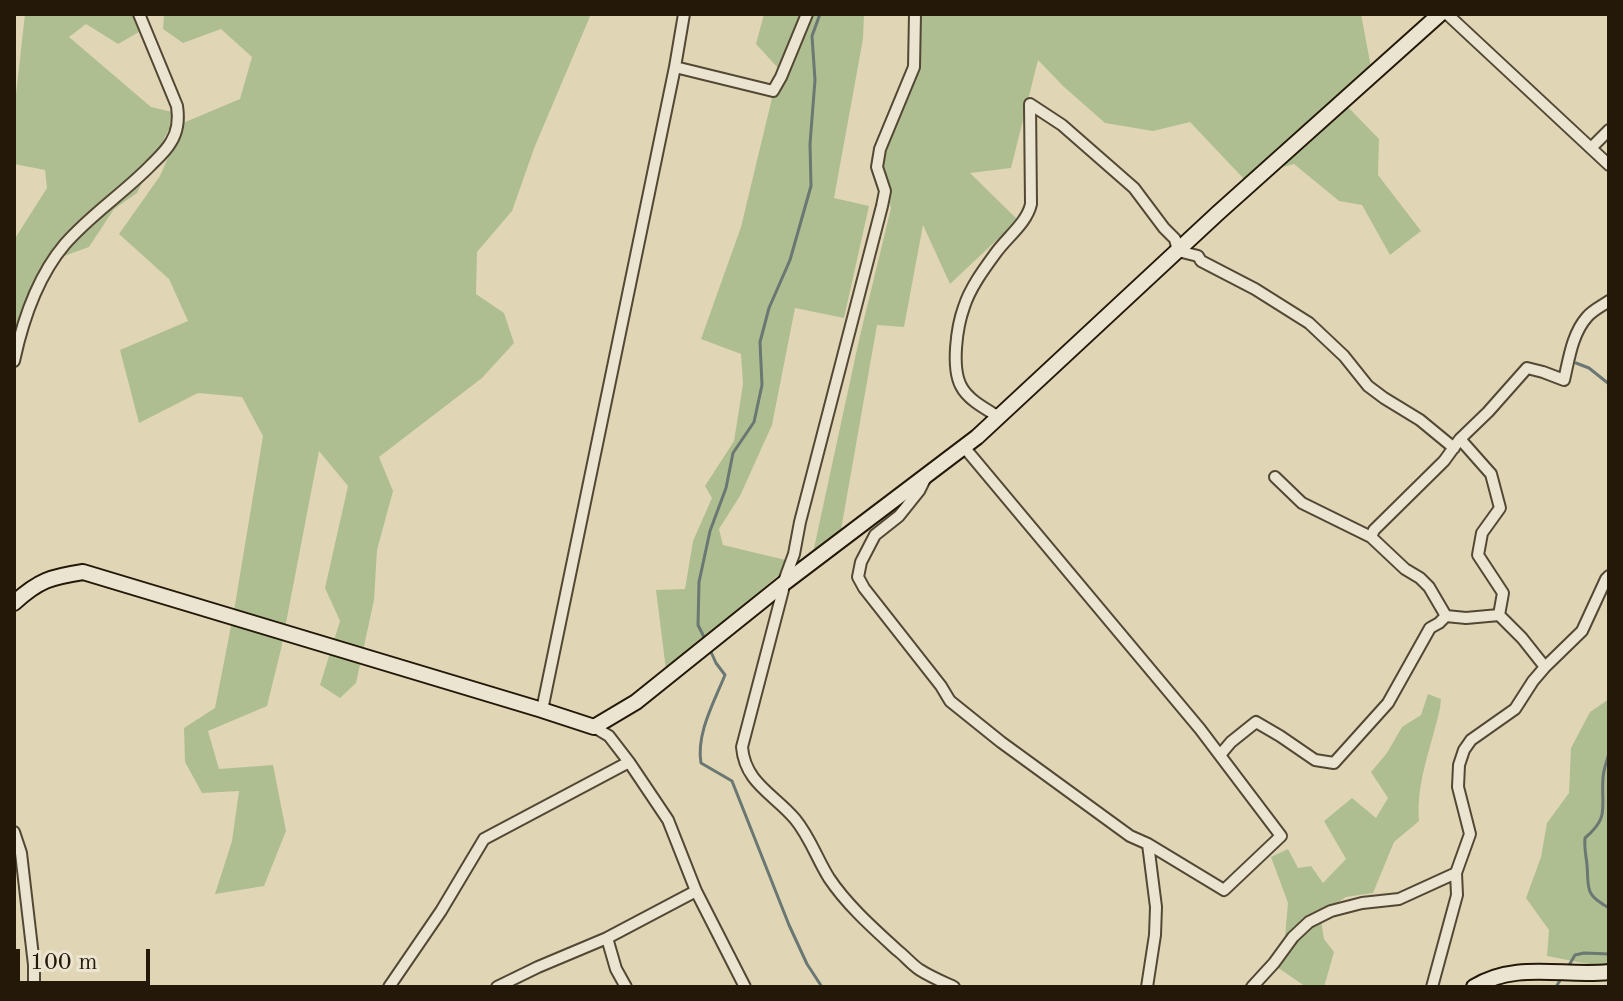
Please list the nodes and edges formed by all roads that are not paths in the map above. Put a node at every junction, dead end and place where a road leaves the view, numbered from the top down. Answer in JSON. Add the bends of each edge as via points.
{"nodes":[{"id":1,"x":139,"y":14,"type":"edge"},
{"id":2,"x":684,"y":14,"type":"edge"},
{"id":3,"x":807,"y":14,"type":"edge"},
{"id":4,"x":915,"y":14,"type":"edge"},
{"id":5,"x":1440,"y":14,"type":"edge"},
{"id":6,"x":1447,"y":14,"type":"edge"},
{"id":7,"x":675,"y":67,"type":"junction"},
{"id":8,"x":1609,"y":130,"type":"edge"},
{"id":9,"x":1591,"y":148,"type":"junction"},
{"id":10,"x":1609,"y":165,"type":"edge"},
{"id":11,"x":1178,"y":251,"type":"junction"},
{"id":12,"x":1609,"y":301,"type":"edge"},
{"id":13,"x":14,"y":361,"type":"edge"},
{"id":14,"x":999,"y":417,"type":"junction"},
{"id":15,"x":1457,"y":444,"type":"junction"},
{"id":16,"x":964,"y":447,"type":"junction"},
{"id":17,"x":927,"y":475,"type":"junction"},
{"id":18,"x":1275,"y":477,"type":"dead end"},
{"id":19,"x":1371,"y":537,"type":"junction"},
{"id":20,"x":1609,"y":576,"type":"edge"},
{"id":21,"x":783,"y":584,"type":"junction"},
{"id":22,"x":14,"y":603,"type":"edge"},
{"id":23,"x":1499,"y":615,"type":"junction"},
{"id":24,"x":1446,"y":616,"type":"junction"},
{"id":25,"x":1545,"y":667,"type":"junction"},
{"id":26,"x":542,"y":710,"type":"junction"},
{"id":27,"x":594,"y":727,"type":"junction"},
{"id":28,"x":1220,"y":755,"type":"junction"},
{"id":29,"x":629,"y":762,"type":"junction"},
{"id":30,"x":14,"y":832,"type":"edge"},
{"id":31,"x":1148,"y":844,"type":"junction"},
{"id":32,"x":1456,"y":873,"type":"junction"},
{"id":33,"x":696,"y":891,"type":"junction"},
{"id":34,"x":607,"y":938,"type":"junction"},
{"id":35,"x":1609,"y":972,"type":"edge"},
{"id":36,"x":34,"y":987,"type":"edge"},
{"id":37,"x":389,"y":987,"type":"edge"},
{"id":38,"x":497,"y":987,"type":"edge"},
{"id":39,"x":626,"y":987,"type":"edge"},
{"id":40,"x":745,"y":987,"type":"edge"},
{"id":41,"x":954,"y":987,"type":"edge"},
{"id":42,"x":1147,"y":987,"type":"edge"},
{"id":43,"x":1252,"y":987,"type":"edge"},
{"id":44,"x":1432,"y":987,"type":"edge"},
{"id":45,"x":1474,"y":987,"type":"edge"}],
"edges":[{"from":1,"to":13,"type":"street","via":[[177,106],[177,130],[131,186],[64,245],[28,308]]},
{"from":2,"to":7,"type":"street"},
{"from":3,"to":7,"type":"street","via":[[773,91]]},
{"from":4,"to":21,"type":"street","via":[[914,67],[880,149],[882,206]]},
{"from":5,"to":11,"type":"street"},
{"from":6,"to":9,"type":"street"},
{"from":7,"to":26,"type":"street"},
{"from":8,"to":9,"type":"street"},
{"from":9,"to":10,"type":"street"},
{"from":11,"to":14,"type":"street"},
{"from":11,"to":14,"type":"street","via":[[1175,239],[1134,188],[1030,104],[1029,213],[976,283],[964,306],[957,340],[960,385]]},
{"from":11,"to":15,"type":"street","via":[[1198,256],[1309,323],[1368,386]]},
{"from":12,"to":15,"type":"street","via":[[1579,328],[1564,380],[1527,368]]},
{"from":14,"to":16,"type":"street"},
{"from":15,"to":19,"type":"street"},
{"from":15,"to":23,"type":"street","via":[[1491,474],[1500,508],[1482,533],[1478,555],[1503,593]]},
{"from":16,"to":17,"type":"street"},
{"from":16,"to":28,"type":"street"},
{"from":17,"to":21,"type":"street"},
{"from":17,"to":31,"type":"street","via":[[899,516],[875,535],[861,562],[858,577],[864,588],[950,701],[1130,836]]},
{"from":18,"to":19,"type":"street","via":[[1302,503]]},
{"from":19,"to":24,"type":"street","via":[[1429,587]]},
{"from":20,"to":25,"type":"street","via":[[1582,631]]},
{"from":21,"to":27,"type":"street","via":[[636,702]]},
{"from":21,"to":41,"type":"street","via":[[743,760],[794,818],[829,877],[870,925],[919,970]]},
{"from":22,"to":26,"type":"street","via":[[53,576],[83,572]]},
{"from":23,"to":24,"type":"street"},
{"from":23,"to":25,"type":"street"},
{"from":24,"to":28,"type":"street","via":[[1430,628],[1388,703],[1334,763],[1315,760],[1256,722]]},
{"from":25,"to":32,"type":"street","via":[[1515,709],[1464,750],[1458,787],[1470,834]]},
{"from":26,"to":27,"type":"street"},
{"from":27,"to":29,"type":"street","via":[[609,736]]},
{"from":28,"to":31,"type":"street","via":[[1281,836],[1224,890]]},
{"from":29,"to":33,"type":"street","via":[[668,820]]},
{"from":29,"to":37,"type":"street","via":[[484,839]]},
{"from":30,"to":36,"type":"street","via":[[21,853]]},
{"from":31,"to":42,"type":"street","via":[[1156,907]]},
{"from":32,"to":43,"type":"street","via":[[1399,899],[1362,903],[1309,922]]},
{"from":32,"to":44,"type":"street","via":[[1457,895]]},
{"from":33,"to":34,"type":"street"},
{"from":33,"to":40,"type":"street"},
{"from":34,"to":38,"type":"street"},
{"from":34,"to":39,"type":"street"},
{"from":35,"to":45,"type":"street","via":[[1518,972]]}]}
